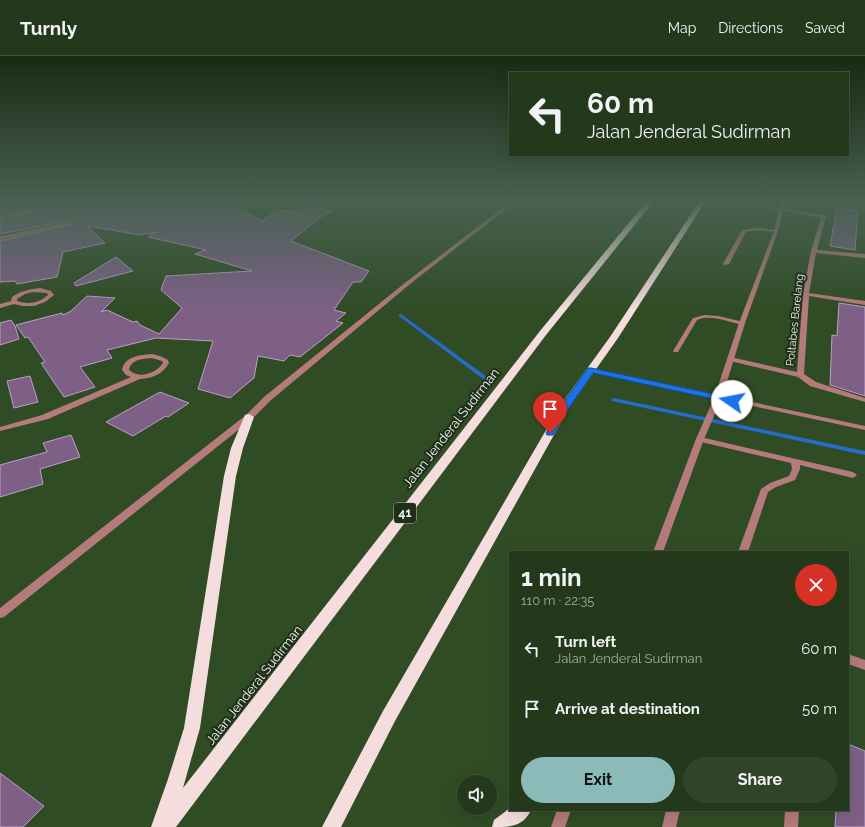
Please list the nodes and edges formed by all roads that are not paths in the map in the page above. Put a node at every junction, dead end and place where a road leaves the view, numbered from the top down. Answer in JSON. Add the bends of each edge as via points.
{"nodes":[{"id":1,"x":467,"y":238,"type":"edge"},
{"id":2,"x":621,"y":238,"type":"edge"},
{"id":3,"x":679,"y":238,"type":"edge"},
{"id":4,"x":740,"y":238,"type":"edge"},
{"id":5,"x":773,"y":238,"type":"edge"},
{"id":6,"x":817,"y":238,"type":"edge"},
{"id":7,"x":814,"y":251,"type":"junction"},
{"id":8,"x":865,"y":256,"type":"edge"},
{"id":9,"x":726,"y":264,"type":"dead end"},
{"id":10,"x":806,"y":294,"type":"junction"},
{"id":11,"x":14,"y":302,"type":"junction"},
{"id":12,"x":865,"y":303,"type":"edge"},
{"id":13,"x":0,"y":306,"type":"edge"},
{"id":14,"x":742,"y":323,"type":"junction"},
{"id":15,"x":676,"y":350,"type":"dead end"},
{"id":16,"x":730,"y":359,"type":"junction"},
{"id":17,"x":591,"y":370,"type":"junction"},
{"id":18,"x":800,"y":375,"type":"junction"},
{"id":19,"x":140,"y":376,"type":"junction"},
{"id":20,"x":718,"y":398,"type":"junction"},
{"id":21,"x":865,"y":400,"type":"edge"},
{"id":22,"x":249,"y":417,"type":"junction"},
{"id":23,"x":865,"y":428,"type":"edge"},
{"id":24,"x":0,"y":429,"type":"edge"},
{"id":25,"x":700,"y":439,"type":"junction"},
{"id":26,"x":795,"y":462,"type":"junction"},
{"id":27,"x":853,"y":475,"type":"dead end"},
{"id":28,"x":658,"y":551,"type":"edge"},
{"id":29,"x":743,"y":551,"type":"edge"},
{"id":30,"x":0,"y":614,"type":"edge"},
{"id":31,"x":849,"y":659,"type":"edge"},
{"id":32,"x":865,"y":665,"type":"edge"},
{"id":33,"x":521,"y":811,"type":"edge"},
{"id":34,"x":564,"y":811,"type":"edge"},
{"id":35,"x":673,"y":811,"type":"edge"},
{"id":36,"x":792,"y":811,"type":"edge"},
{"id":37,"x":159,"y":827,"type":"edge"},
{"id":38,"x":164,"y":827,"type":"edge"},
{"id":39,"x":331,"y":827,"type":"edge"},
{"id":40,"x":501,"y":827,"type":"edge"},
{"id":41,"x":558,"y":827,"type":"edge"},
{"id":42,"x":669,"y":827,"type":"edge"},
{"id":43,"x":791,"y":827,"type":"edge"}],
"edges":[{"from":1,"to":22,"type":"street"},
{"from":2,"to":38,"type":"highway","name":"Jalan Jenderal Sudirman","number":"41","via":[[543,333]]},
{"from":3,"to":17,"type":"highway"},
{"from":4,"to":9,"type":"street"},
{"from":5,"to":14,"type":"street"},
{"from":6,"to":7,"type":"street","name":"Poltabes Barelang"},
{"from":7,"to":8,"type":"street"},
{"from":7,"to":10,"type":"street","name":"Poltabes Barelang"},
{"from":10,"to":12,"type":"street"},
{"from":10,"to":18,"type":"street","name":"Poltabes Barelang"},
{"from":11,"to":11,"type":"street","via":[[14,298],[28,291],[45,290],[51,293],[49,298],[35,304],[23,305]]},
{"from":11,"to":13,"type":"street"},
{"from":14,"to":15,"type":"street","via":[[698,316]]},
{"from":14,"to":16,"type":"street"},
{"from":16,"to":18,"type":"street","name":"Poltabes Barelang"},
{"from":16,"to":20,"type":"street"},
{"from":17,"to":20,"type":"street"},
{"from":17,"to":39,"type":"highway","via":[[566,406],[389,716]]},
{"from":18,"to":21,"type":"street","via":[[813,384]]},
{"from":19,"to":19,"type":"street","via":[[127,373],[125,370],[128,364],[145,356],[165,360],[162,370]]},
{"from":19,"to":24,"type":"street","via":[[44,417]]},
{"from":20,"to":23,"type":"street"},
{"from":20,"to":25,"type":"street"},
{"from":22,"to":30,"type":"street"},
{"from":22,"to":37,"type":"highway","via":[[230,476],[192,728]]},
{"from":25,"to":26,"type":"street"},
{"from":25,"to":28,"type":"street"},
{"from":26,"to":27,"type":"street"},
{"from":26,"to":29,"type":"street","via":[[796,469],[792,478],[764,491]]},
{"from":31,"to":32,"type":"street"},
{"from":33,"to":40,"type":"highway"},
{"from":34,"to":41,"type":"street"},
{"from":35,"to":42,"type":"street"},
{"from":36,"to":43,"type":"street"}]}
